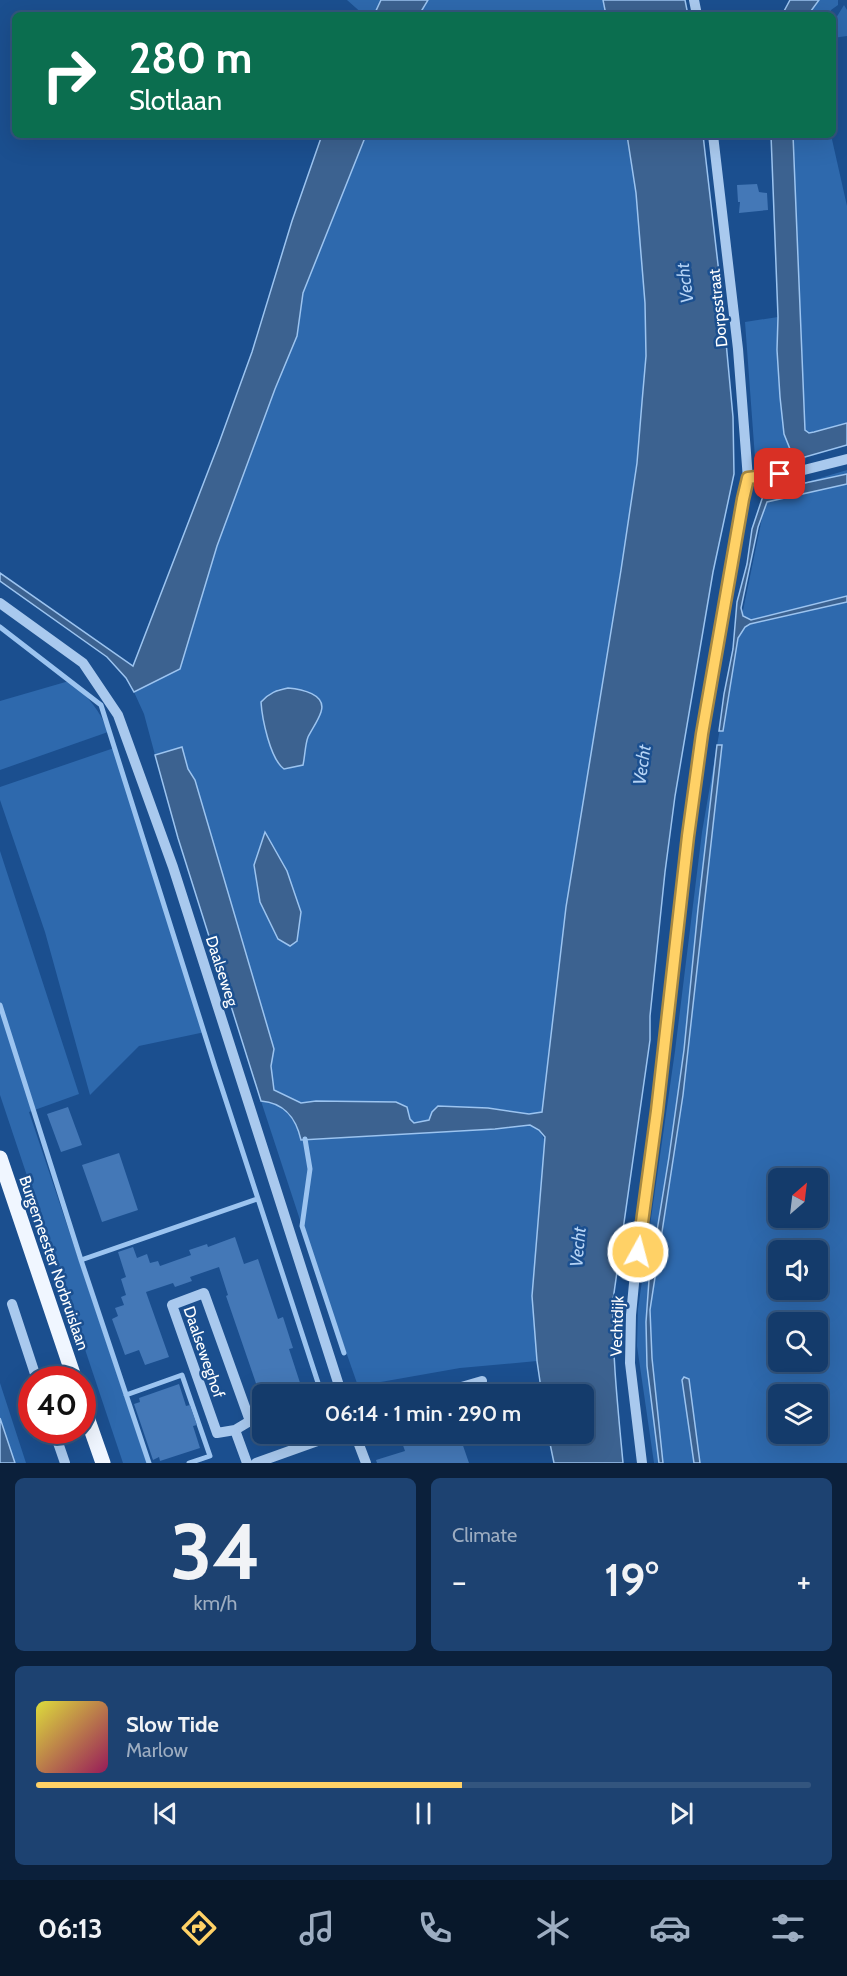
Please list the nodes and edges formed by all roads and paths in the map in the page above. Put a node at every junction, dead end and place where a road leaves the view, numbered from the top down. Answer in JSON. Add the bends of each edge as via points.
{"nodes":[{"id":1,"x":713,"y":138,"type":"edge"},
{"id":2,"x":847,"y":459,"type":"edge"},
{"id":3,"x":748,"y":478,"type":"junction"},
{"id":4,"x":0,"y":603,"type":"edge"},
{"id":5,"x":0,"y":1158,"type":"edge"},
{"id":6,"x":12,"y":1304,"type":"dead end"},
{"id":7,"x":32,"y":1366,"type":"edge"},
{"id":8,"x":70,"y":1366,"type":"edge"},
{"id":9,"x":482,"y":1381,"type":"dead end"},
{"id":10,"x":338,"y":1384,"type":"edge"},
{"id":11,"x":472,"y":1384,"type":"edge"},
{"id":12,"x":235,"y":1430,"type":"junction"},
{"id":13,"x":96,"y":1443,"type":"edge"},
{"id":14,"x":58,"y":1444,"type":"edge"},
{"id":15,"x":309,"y":1444,"type":"edge"},
{"id":16,"x":359,"y":1444,"type":"edge"},
{"id":17,"x":65,"y":1463,"type":"edge"},
{"id":18,"x":103,"y":1463,"type":"edge"},
{"id":19,"x":247,"y":1463,"type":"edge"},
{"id":20,"x":256,"y":1463,"type":"edge"},
{"id":21,"x":366,"y":1463,"type":"edge"},
{"id":22,"x":642,"y":1463,"type":"edge"}],
"edges":[{"from":1,"to":3,"type":"street","name":"Dorpsstraat","via":[[738,349]]},
{"from":2,"to":3,"type":"street","via":[[796,472]]},
{"from":3,"to":22,"type":"street","name":"Vechtdijk","via":[[700,745],[635,1273],[630,1363]]},
{"from":4,"to":10,"type":"street","name":"Daalseweg","via":[[83,663],[118,715],[173,867]]},
{"from":5,"to":8,"type":"main road","name":"Burgemeester Norbruislaan"},
{"from":6,"to":7,"type":"street"},
{"from":9,"to":11,"type":"street"},
{"from":12,"to":12,"type":"street","name":"Daalseweghof","via":[[217,1433],[172,1305],[204,1293],[250,1421]]},
{"from":12,"to":19,"type":"street"},
{"from":13,"to":18,"type":"main road"},
{"from":14,"to":17,"type":"street"},
{"from":15,"to":20,"type":"street"},
{"from":16,"to":21,"type":"street"}]}
